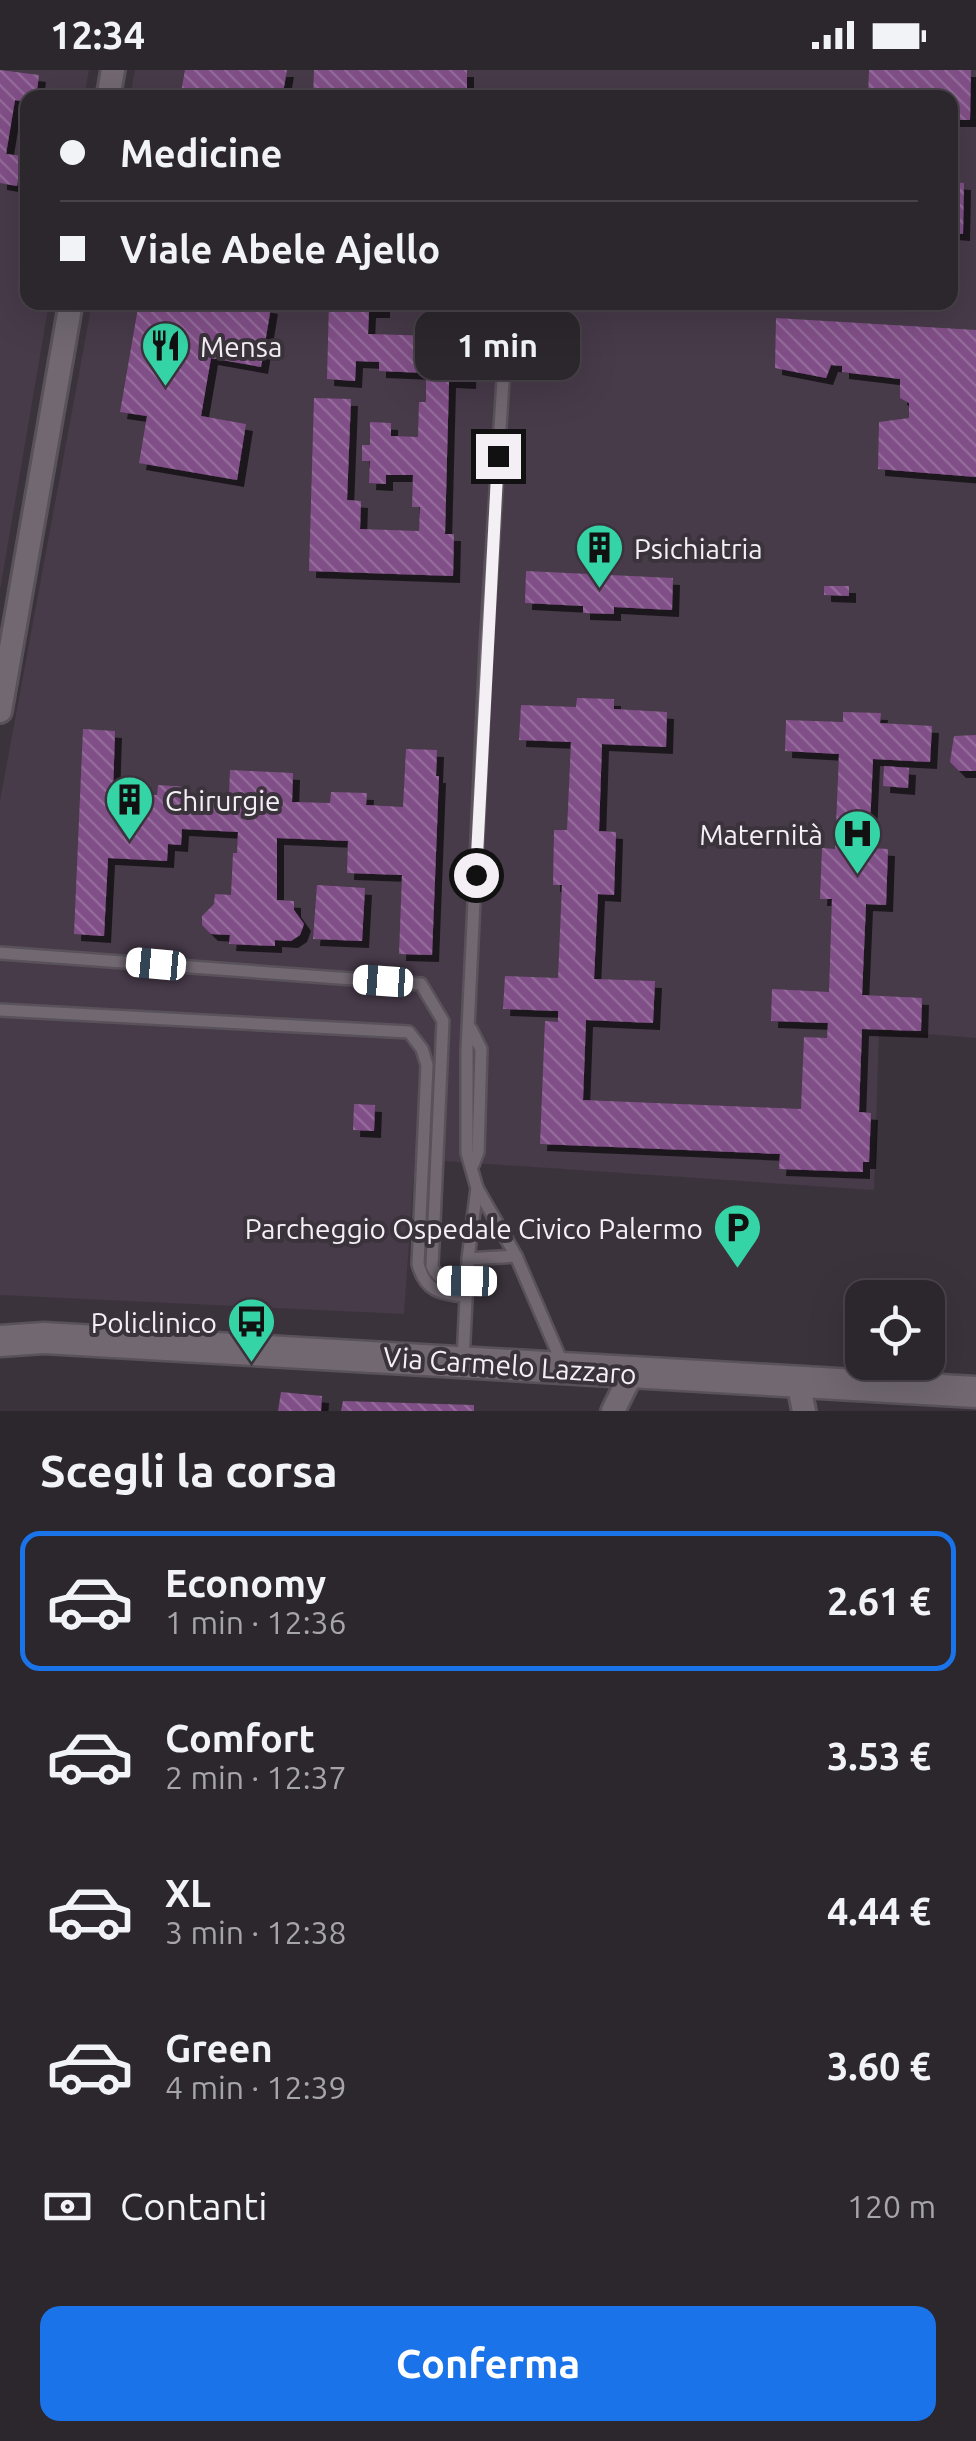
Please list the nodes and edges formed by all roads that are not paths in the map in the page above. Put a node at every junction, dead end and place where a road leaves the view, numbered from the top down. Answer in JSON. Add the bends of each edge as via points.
{"nodes":[{"id":1,"x":70,"y":310,"type":"edge"},
{"id":2,"x":507,"y":310,"type":"edge"},
{"id":3,"x":0,"y":711,"type":"edge"},
{"id":4,"x":0,"y":953,"type":"edge"},
{"id":5,"x":0,"y":1010,"type":"edge"},
{"id":6,"x":443,"y":1042,"type":"junction"},
{"id":7,"x":422,"y":1049,"type":"junction"},
{"id":8,"x":477,"y":1188,"type":"junction"},
{"id":9,"x":516,"y":1256,"type":"junction"},
{"id":10,"x":468,"y":1259,"type":"junction"},
{"id":11,"x":467,"y":1281,"type":"junction"},
{"id":12,"x":466,"y":1296,"type":"junction"},
{"id":13,"x":44,"y":1338,"type":"junction"},
{"id":14,"x":0,"y":1341,"type":"edge"},
{"id":15,"x":0,"y":1356,"type":"edge"},
{"id":16,"x":462,"y":1362,"type":"junction"},
{"id":17,"x":565,"y":1369,"type":"junction"},
{"id":18,"x":632,"y":1373,"type":"junction"},
{"id":19,"x":976,"y":1392,"type":"edge"},
{"id":20,"x":801,"y":1397,"type":"edge"},
{"id":21,"x":613,"y":1411,"type":"edge"}],
"edges":[{"from":1,"to":3,"type":"street"},
{"from":2,"to":8,"type":"lane","via":[[469,1026],[481,1050]]},
{"from":4,"to":6,"type":"lane","via":[[421,984],[443,1022]]},
{"from":5,"to":7,"type":"lane","via":[[410,1032]]},
{"from":6,"to":7,"type":"lane"},
{"from":6,"to":11,"type":"lane","via":[[432,1266],[443,1281]]},
{"from":7,"to":12,"type":"lane","via":[[428,1065],[418,1264],[429,1288]]},
{"from":8,"to":9,"type":"lane"},
{"from":8,"to":10,"type":"lane"},
{"from":9,"to":10,"type":"lane"},
{"from":9,"to":17,"type":"lane"},
{"from":10,"to":11,"type":"lane"},
{"from":11,"to":12,"type":"lane"},
{"from":12,"to":16,"type":"lane"},
{"from":13,"to":14,"type":"street","name":"Via Carmelo Lazzaro"},
{"from":13,"to":15,"type":"street","name":"Via Carmelo Lazzaro"},
{"from":13,"to":16,"type":"street","name":"Via Carmelo Lazzaro"},
{"from":16,"to":17,"type":"street","name":"Via Carmelo Lazzaro"},
{"from":17,"to":18,"type":"street","name":"Via Carmelo Lazzaro"},
{"from":18,"to":20,"type":"street","name":"Via Carmelo Lazzaro"},
{"from":18,"to":21,"type":"street"},
{"from":19,"to":20,"type":"street","name":"Via Carmelo Lazzaro"}]}
